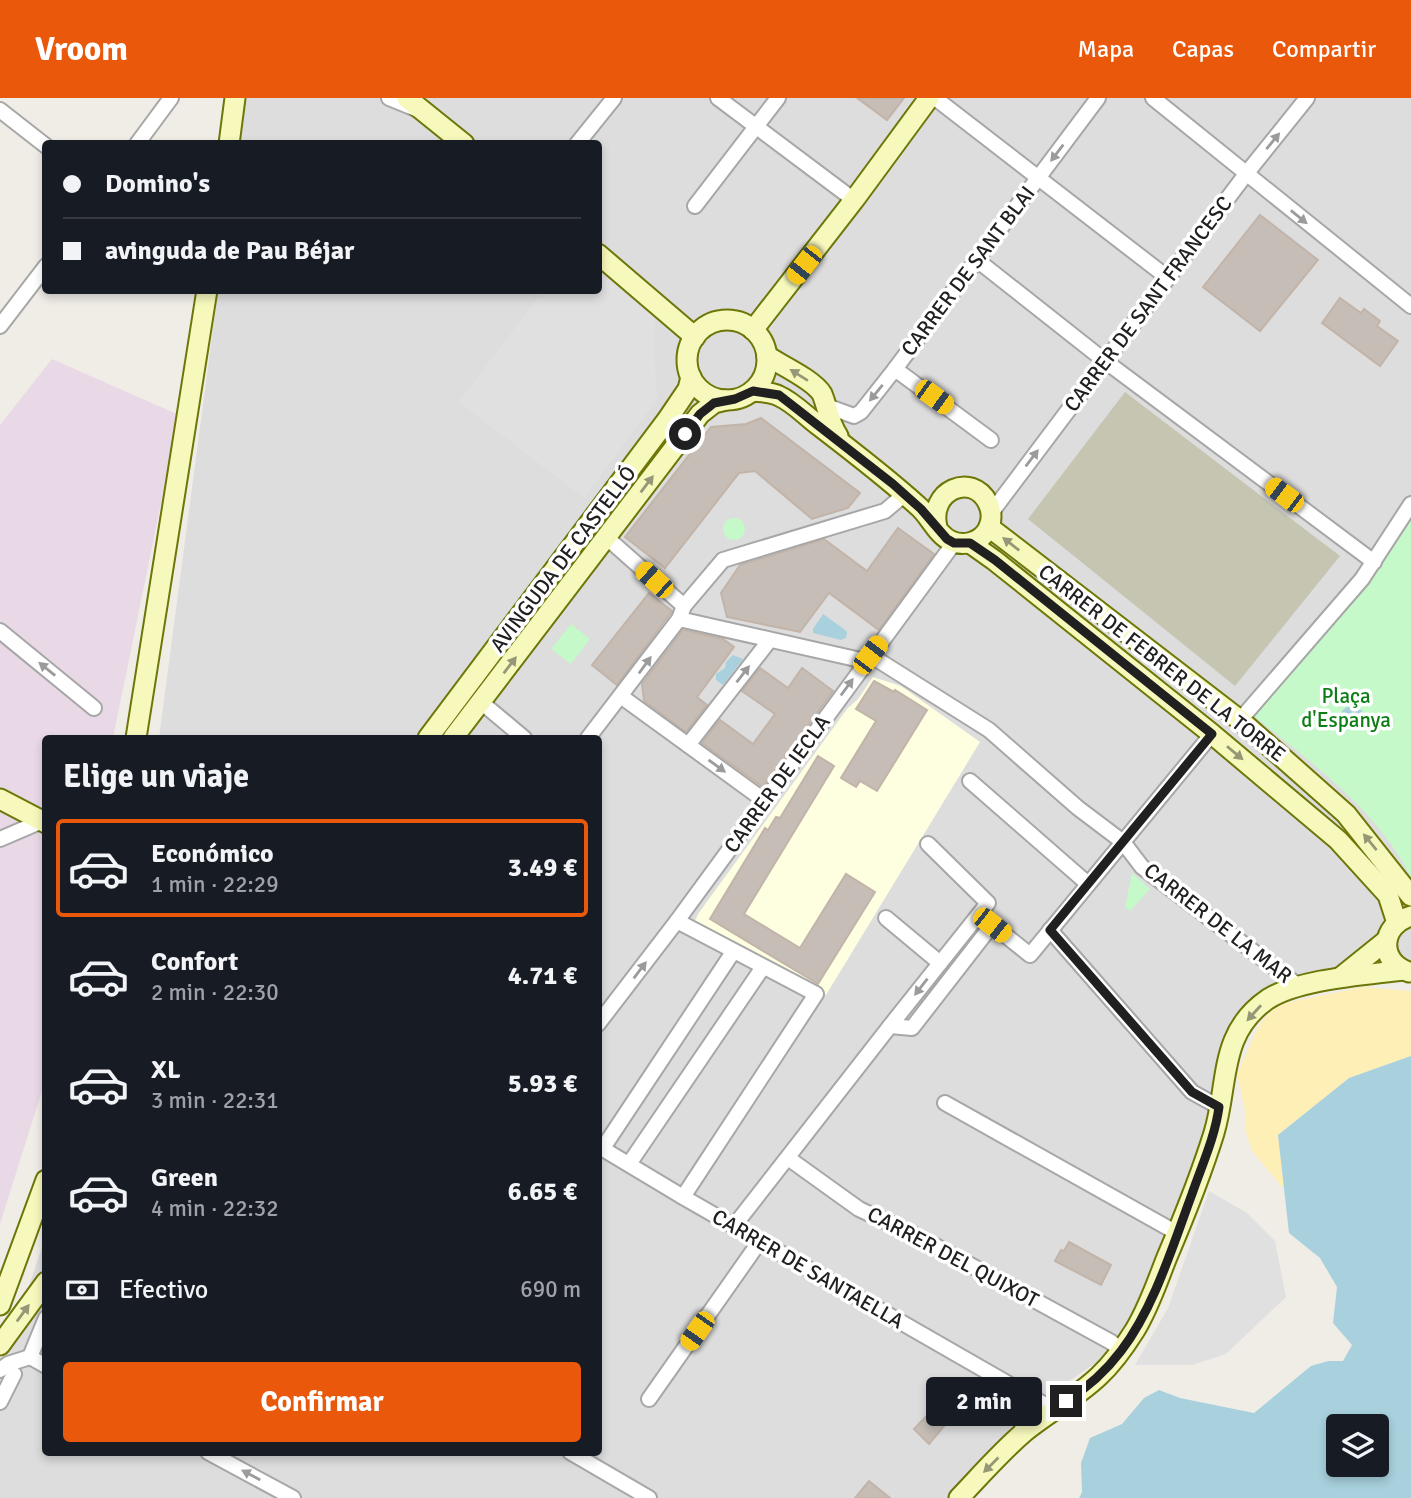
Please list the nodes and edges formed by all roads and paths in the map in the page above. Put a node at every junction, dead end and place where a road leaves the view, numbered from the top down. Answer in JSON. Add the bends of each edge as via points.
{"nodes":[{"id":1,"x":172,"y":98,"type":"edge"},
{"id":2,"x":235,"y":98,"type":"edge"},
{"id":3,"x":389,"y":98,"type":"edge"},
{"id":4,"x":407,"y":98,"type":"edge"},
{"id":5,"x":614,"y":98,"type":"edge"},
{"id":6,"x":718,"y":98,"type":"edge"},
{"id":7,"x":778,"y":98,"type":"edge"},
{"id":8,"x":929,"y":98,"type":"edge"},
{"id":9,"x":935,"y":98,"type":"edge"},
{"id":10,"x":1098,"y":98,"type":"edge"},
{"id":11,"x":1153,"y":98,"type":"edge"},
{"id":12,"x":1307,"y":98,"type":"edge"},
{"id":13,"x":421,"y":105,"type":"edge"},
{"id":14,"x":0,"y":110,"type":"edge"},
{"id":15,"x":756,"y":126,"type":"junction"},
{"id":16,"x":140,"y":140,"type":"edge"},
{"id":17,"x":230,"y":140,"type":"edge"},
{"id":18,"x":460,"y":140,"type":"edge"},
{"id":19,"x":581,"y":140,"type":"edge"},
{"id":20,"x":42,"y":143,"type":"edge"},
{"id":21,"x":1246,"y":174,"type":"junction"},
{"id":22,"x":1039,"y":177,"type":"junction"},
{"id":23,"x":854,"y":200,"type":"junction"},
{"id":24,"x":695,"y":206,"type":"dead end"},
{"id":25,"x":602,"y":257,"type":"edge"},
{"id":26,"x":977,"y":260,"type":"junction"},
{"id":27,"x":42,"y":271,"type":"edge"},
{"id":28,"x":1168,"y":278,"type":"junction"},
{"id":29,"x":206,"y":294,"type":"edge"},
{"id":30,"x":1411,"y":306,"type":"edge"},
{"id":31,"x":0,"y":326,"type":"edge"},
{"id":32,"x":753,"y":330,"type":"junction"},
{"id":33,"x":695,"y":337,"type":"junction"},
{"id":34,"x":767,"y":356,"type":"junction"},
{"id":35,"x":1105,"y":361,"type":"junction"},
{"id":36,"x":895,"y":369,"type":"junction"},
{"id":37,"x":691,"y":377,"type":"junction"},
{"id":38,"x":753,"y":391,"type":"junction"},
{"id":39,"x":726,"y":400,"type":"junction"},
{"id":40,"x":824,"y":405,"type":"junction"},
{"id":41,"x":992,"y":440,"type":"dead end"},
{"id":42,"x":845,"y":445,"type":"junction"},
{"id":43,"x":899,"y":489,"type":"junction"},
{"id":44,"x":947,"y":492,"type":"junction"},
{"id":45,"x":1411,"y":504,"type":"edge"},
{"id":46,"x":990,"y":520,"type":"junction"},
{"id":47,"x":937,"y":527,"type":"junction"},
{"id":48,"x":606,"y":537,"type":"junction"},
{"id":49,"x":962,"y":543,"type":"junction"},
{"id":50,"x":1374,"y":562,"type":"junction"},
{"id":51,"x":681,"y":613,"type":"junction"},
{"id":52,"x":0,"y":631,"type":"edge"},
{"id":53,"x":769,"y":641,"type":"junction"},
{"id":54,"x":868,"y":658,"type":"junction"},
{"id":55,"x":622,"y":697,"type":"junction"},
{"id":56,"x":481,"y":702,"type":"junction"},
{"id":57,"x":94,"y":708,"type":"dead end"},
{"id":58,"x":1240,"y":720,"type":"junction"},
{"id":59,"x":1212,"y":734,"type":"junction"},
{"id":60,"x":137,"y":735,"type":"edge"},
{"id":61,"x":430,"y":735,"type":"edge"},
{"id":62,"x":455,"y":735,"type":"edge"},
{"id":63,"x":520,"y":735,"type":"edge"},
{"id":64,"x":590,"y":735,"type":"edge"},
{"id":65,"x":688,"y":745,"type":"junction"},
{"id":66,"x":970,"y":781,"type":"dead end"},
{"id":67,"x":0,"y":799,"type":"edge"},
{"id":68,"x":765,"y":801,"type":"junction"},
{"id":69,"x":1332,"y":802,"type":"junction"},
{"id":70,"x":1305,"y":812,"type":"junction"},
{"id":71,"x":42,"y":821,"type":"edge"},
{"id":72,"x":42,"y":823,"type":"edge"},
{"id":73,"x":0,"y":839,"type":"edge"},
{"id":74,"x":1123,"y":842,"type":"junction"},
{"id":75,"x":928,"y":844,"type":"dead end"},
{"id":76,"x":1088,"y":884,"type":"junction"},
{"id":77,"x":1411,"y":897,"type":"edge"},
{"id":78,"x":979,"y":914,"type":"junction"},
{"id":79,"x":886,"y":918,"type":"dead end"},
{"id":80,"x":1404,"y":920,"type":"edge"},
{"id":81,"x":677,"y":921,"type":"junction"},
{"id":82,"x":992,"y":925,"type":"junction"},
{"id":83,"x":1050,"y":930,"type":"junction"},
{"id":84,"x":1387,"y":940,"type":"junction"},
{"id":85,"x":733,"y":952,"type":"junction"},
{"id":86,"x":940,"y":963,"type":"junction"},
{"id":87,"x":763,"y":967,"type":"junction"},
{"id":88,"x":1407,"y":971,"type":"edge"},
{"id":89,"x":1338,"y":979,"type":"junction"},
{"id":90,"x":1300,"y":987,"type":"junction"},
{"id":91,"x":602,"y":1019,"type":"edge"},
{"id":92,"x":890,"y":1026,"type":"junction"},
{"id":93,"x":945,"y":1103,"type":"dead end"},
{"id":94,"x":1219,"y":1107,"type":"junction"},
{"id":95,"x":602,"y":1146,"type":"edge"},
{"id":96,"x":602,"y":1148,"type":"edge"},
{"id":97,"x":788,"y":1158,"type":"junction"},
{"id":98,"x":629,"y":1164,"type":"junction"},
{"id":99,"x":42,"y":1191,"type":"edge"},
{"id":100,"x":683,"y":1198,"type":"junction"},
{"id":101,"x":734,"y":1226,"type":"junction"},
{"id":102,"x":1177,"y":1233,"type":"junction"},
{"id":103,"x":760,"y":1241,"type":"junction"},
{"id":104,"x":42,"y":1287,"type":"edge"},
{"id":105,"x":0,"y":1305,"type":"edge"},
{"id":106,"x":42,"y":1328,"type":"edge"},
{"id":107,"x":0,"y":1345,"type":"edge"},
{"id":108,"x":1122,"y":1351,"type":"junction"},
{"id":109,"x":30,"y":1357,"type":"junction"},
{"id":110,"x":42,"y":1364,"type":"edge"},
{"id":111,"x":7,"y":1372,"type":"edge"},
{"id":112,"x":1020,"y":1390,"type":"junction"},
{"id":113,"x":649,"y":1398,"type":"dead end"},
{"id":114,"x":0,"y":1402,"type":"edge"},
{"id":115,"x":1054,"y":1410,"type":"junction"},
{"id":116,"x":1023,"y":1433,"type":"junction"},
{"id":117,"x":215,"y":1456,"type":"edge"},
{"id":118,"x":577,"y":1456,"type":"edge"},
{"id":119,"x":293,"y":1498,"type":"edge"},
{"id":120,"x":649,"y":1498,"type":"edge"},
{"id":121,"x":959,"y":1498,"type":"edge"}],
"edges":[{"from":1,"to":16,"type":"street"},
{"from":2,"to":17,"type":"street"},
{"from":3,"to":13,"type":"street"},
{"from":4,"to":13,"type":"street"},
{"from":5,"to":19,"type":"street"},
{"from":6,"to":15,"type":"street"},
{"from":7,"to":15,"type":"street"},
{"from":8,"to":23,"type":"street"},
{"from":9,"to":22,"type":"street"},
{"from":10,"to":22,"type":"street","name":"CARRER DE SANT BLAI","one_way":true},
{"from":11,"to":21,"type":"street"},
{"from":21,"to":12,"type":"street","name":"CARRER DE SANT FRANCESC","one_way":true},
{"from":13,"to":18,"type":"street"},
{"from":14,"to":20,"type":"street"},
{"from":15,"to":23,"type":"street"},
{"from":15,"to":24,"type":"street"},
{"from":21,"to":28,"type":"street","name":"CARRER DE SANT FRANCESC"},
{"from":21,"to":30,"type":"street","one_way":true},
{"from":22,"to":26,"type":"street","name":"CARRER DE SANT BLAI"},
{"from":22,"to":28,"type":"street"},
{"from":23,"to":32,"type":"street"},
{"from":25,"to":33,"type":"street"},
{"from":26,"to":35,"type":"street"},
{"from":26,"to":36,"type":"street","name":"CARRER DE SANT BLAI"},
{"from":27,"to":31,"type":"street"},
{"from":28,"to":35,"type":"street","name":"CARRER DE SANT FRANCESC"},
{"from":29,"to":60,"type":"street"},
{"from":32,"to":33,"type":"street","via":[[729,320],[716,322]]},
{"from":32,"to":34,"type":"street"},
{"from":33,"to":37,"type":"street","via":[[688,357]]},
{"from":34,"to":38,"type":"street","via":[[762,381]]},
{"from":40,"to":34,"type":"street","one_way":true,"via":[[815,385]]},
{"from":46,"to":35,"type":"street","name":"CARRER DE SANT FRANCESC","one_way":true},
{"from":35,"to":50,"type":"street"},
{"from":36,"to":40,"type":"street","name":"CARRER DE SANT BLAI","one_way":true,"via":[[854,416]]},
{"from":36,"to":41,"type":"street"},
{"from":37,"to":39,"type":"street","via":[[705,393]]},
{"from":37,"to":61,"type":"street","name":"AVINGUDA DE CASTELLÓ","via":[[667,420]]},
{"from":38,"to":39,"type":"street"},
{"from":38,"to":42,"type":"street","via":[[779,395]]},
{"from":48,"to":39,"type":"street","name":"AVINGUDA DE CASTELLÓ","one_way":true,"via":[[700,414]]},
{"from":40,"to":42,"type":"street"},
{"from":42,"to":43,"type":"street"},
{"from":43,"to":44,"type":"street"},
{"from":43,"to":47,"type":"street"},
{"from":43,"to":51,"type":"street","via":[[885,512],[723,560]]},
{"from":44,"to":46,"type":"street","via":[[975,490],[983,496]]},
{"from":44,"to":47,"type":"street","via":[[935,508]]},
{"from":45,"to":50,"type":"street"},
{"from":46,"to":49,"type":"street","via":[[984,534]]},
{"from":58,"to":46,"type":"street","name":"CARRER DE FEBRER DE LA TORRE","one_way":true},
{"from":47,"to":49,"type":"street","via":[[941,534]]},
{"from":48,"to":51,"type":"street","name":"CARRER DE LA MAR"},
{"from":56,"to":48,"type":"street","name":"AVINGUDA DE CASTELLÓ","one_way":true},
{"from":49,"to":54,"type":"street","name":"CARRER DE IECLA"},
{"from":49,"to":59,"type":"street","name":"CARRER DE FEBRER DE LA TORRE","via":[[995,560]]},
{"from":50,"to":58,"type":"street"},
{"from":51,"to":53,"type":"street","name":"CARRER DE LA MAR"},
{"from":55,"to":51,"type":"street","one_way":true},
{"from":57,"to":52,"type":"street","one_way":true},
{"from":53,"to":54,"type":"street","name":"CARRER DE LA MAR"},
{"from":65,"to":53,"type":"street","one_way":true},
{"from":68,"to":54,"type":"street","name":"CARRER DE IECLA","one_way":true},
{"from":54,"to":74,"type":"street","name":"CARRER DE LA MAR","via":[[989,730]]},
{"from":55,"to":64,"type":"street"},
{"from":55,"to":65,"type":"street"},
{"from":56,"to":62,"type":"street","name":"AVINGUDA DE CASTELLÓ"},
{"from":56,"to":63,"type":"street"},
{"from":58,"to":69,"type":"street","name":"CARRER DE FEBRER DE LA TORRE"},
{"from":59,"to":70,"type":"street","name":"CARRER DE FEBRER DE LA TORRE","one_way":true},
{"from":59,"to":74,"type":"street"},
{"from":65,"to":68,"type":"street","one_way":true},
{"from":66,"to":76,"type":"street"},
{"from":67,"to":71,"type":"street"},
{"from":68,"to":81,"type":"street","name":"CARRER DE IECLA"},
{"from":69,"to":70,"type":"street","via":[[1327,817]]},
{"from":77,"to":69,"type":"street","name":"CARRER DE FEBRER DE LA TORRE","one_way":true,"via":[[1360,830]]},
{"from":70,"to":80,"type":"street","name":"CARRER DE FEBRER DE LA TORRE","via":[[1371,874]]},
{"from":72,"to":73,"type":"street"},
{"from":74,"to":76,"type":"street"},
{"from":74,"to":90,"type":"street","name":"CARRER DE LA MAR","via":[[1142,867]]},
{"from":75,"to":78,"type":"street","via":[[988,903]]},
{"from":76,"to":83,"type":"street"},
{"from":78,"to":82,"type":"street"},
{"from":78,"to":86,"type":"street"},
{"from":79,"to":86,"type":"street"},
{"from":80,"to":84,"type":"street"},
{"from":81,"to":85,"type":"street"},
{"from":91,"to":81,"type":"street","name":"CARRER DE IECLA","one_way":true},
{"from":82,"to":83,"type":"street","via":[[1030,955]]},
{"from":82,"to":92,"type":"street","via":[[912,1028]]},
{"from":83,"to":94,"type":"street","via":[[1192,1092]]},
{"from":84,"to":88,"type":"street","via":[[1390,958]]},
{"from":84,"to":89,"type":"street"},
{"from":85,"to":87,"type":"street"},
{"from":85,"to":95,"type":"street"},
{"from":86,"to":92,"type":"street","one_way":true},
{"from":87,"to":98,"type":"street"},
{"from":87,"to":100,"type":"street","via":[[816,994]]},
{"from":88,"to":89,"type":"street"},
{"from":89,"to":90,"type":"street"},
{"from":90,"to":94,"type":"street","one_way":true,"via":[[1271,998],[1243,1026],[1227,1058]]},
{"from":92,"to":97,"type":"street"},
{"from":93,"to":102,"type":"street"},
{"from":94,"to":102,"type":"street"},
{"from":96,"to":98,"type":"street","name":"CARRER DE SANTAELLA"},
{"from":97,"to":101,"type":"street"},
{"from":97,"to":108,"type":"street","name":"CARRER DEL QUIXOT","via":[[859,1209],[919,1237]]},
{"from":98,"to":100,"type":"street","name":"CARRER DE SANTAELLA"},
{"from":99,"to":105,"type":"street"},
{"from":100,"to":101,"type":"street","name":"CARRER DE SANTAELLA"},
{"from":101,"to":103,"type":"street","name":"CARRER DE SANTAELLA"},
{"from":102,"to":108,"type":"street","via":[[1150,1300]]},
{"from":103,"to":112,"type":"street","name":"CARRER DE SANTAELLA"},
{"from":103,"to":113,"type":"street"},
{"from":107,"to":104,"type":"street","one_way":true},
{"from":106,"to":109,"type":"street"},
{"from":108,"to":115,"type":"street","via":[[1099,1376]]},
{"from":109,"to":110,"type":"street"},
{"from":109,"to":111,"type":"street","via":[[8,1364]]},
{"from":111,"to":114,"type":"street"},
{"from":112,"to":115,"type":"street","name":"CARRER DE SANTAELLA"},
{"from":112,"to":116,"type":"street"},
{"from":115,"to":116,"type":"street"},
{"from":116,"to":121,"type":"street","one_way":true},
{"from":119,"to":117,"type":"street","one_way":true},
{"from":118,"to":120,"type":"street"}]}
